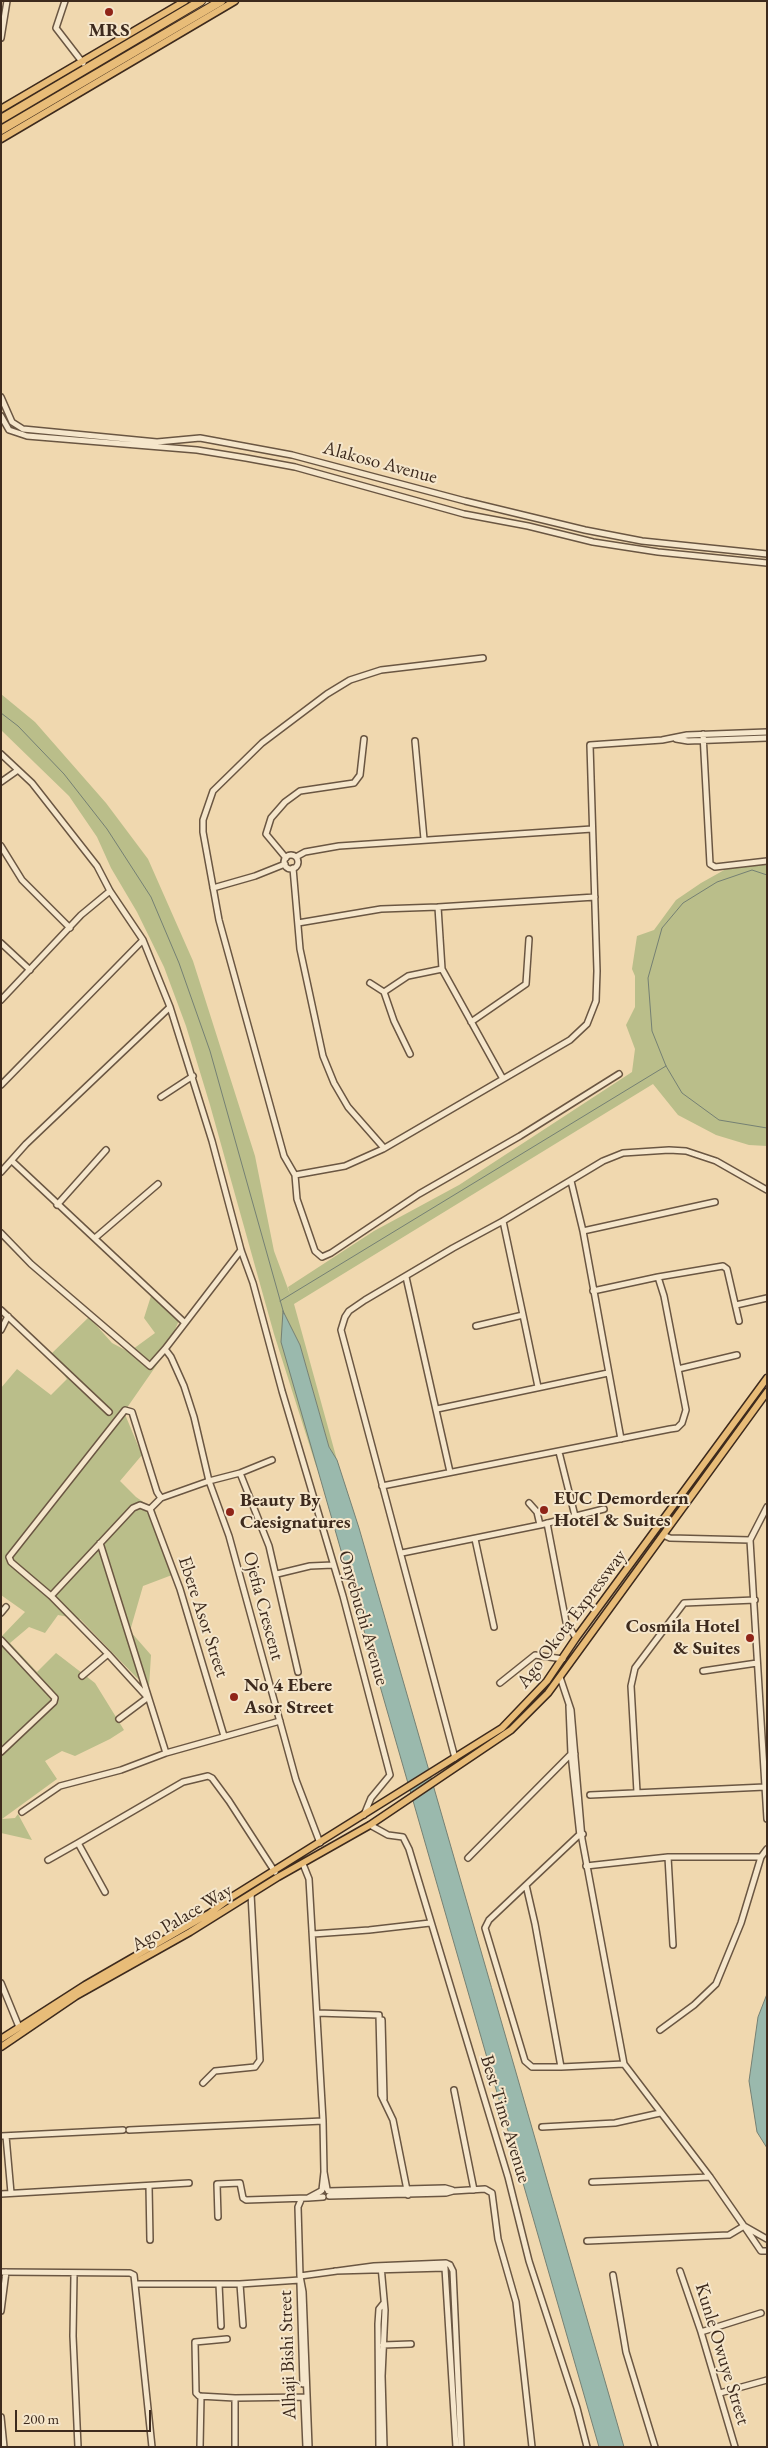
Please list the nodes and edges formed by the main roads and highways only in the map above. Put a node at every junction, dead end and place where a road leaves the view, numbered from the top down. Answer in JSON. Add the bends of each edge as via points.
{"nodes":[{"id":1,"x":201,"y":1,"type":"edge"},
{"id":2,"x":221,"y":1,"type":"edge"},
{"id":3,"x":235,"y":1,"type":"edge"},
{"id":4,"x":183,"y":2,"type":"edge"},
{"id":5,"x":1,"y":109,"type":"edge"},
{"id":6,"x":1,"y":119,"type":"edge"},
{"id":7,"x":1,"y":130,"type":"edge"},
{"id":8,"x":1,"y":138,"type":"edge"},
{"id":9,"x":767,"y":1378,"type":"edge"},
{"id":10,"x":767,"y":1392,"type":"edge"},
{"id":11,"x":468,"y":1750,"type":"junction"},
{"id":12,"x":473,"y":1756,"type":"junction"},
{"id":13,"x":375,"y":1808,"type":"joint"},
{"id":14,"x":380,"y":1818,"type":"joint"},
{"id":15,"x":1,"y":2038,"type":"edge"},
{"id":16,"x":1,"y":2046,"type":"edge"}],
"edges":[{"from":1,"to":6,"type":"highway"},
{"from":2,"to":7,"type":"highway"},
{"from":3,"to":8,"type":"main road"},
{"from":4,"to":5,"type":"main road"},
{"from":9,"to":11,"type":"main road","name":"Ago Okota Expressway","via":[[546,1681],[502,1728]]},
{"from":10,"to":12,"type":"main road","name":"Ago Okota Expressway","via":[[538,1706]]},
{"from":11,"to":12,"type":"main road"},
{"from":11,"to":13,"type":"main road","name":"Ago Okota Expressway"},
{"from":12,"to":14,"type":"main road","name":"Ago Okota Expressway"},
{"from":13,"to":15,"type":"main road","name":"Ago Palace Way","via":[[198,1920]]},
{"from":14,"to":16,"type":"main road","name":"Ago Palace Way","via":[[76,1996]]}]}
